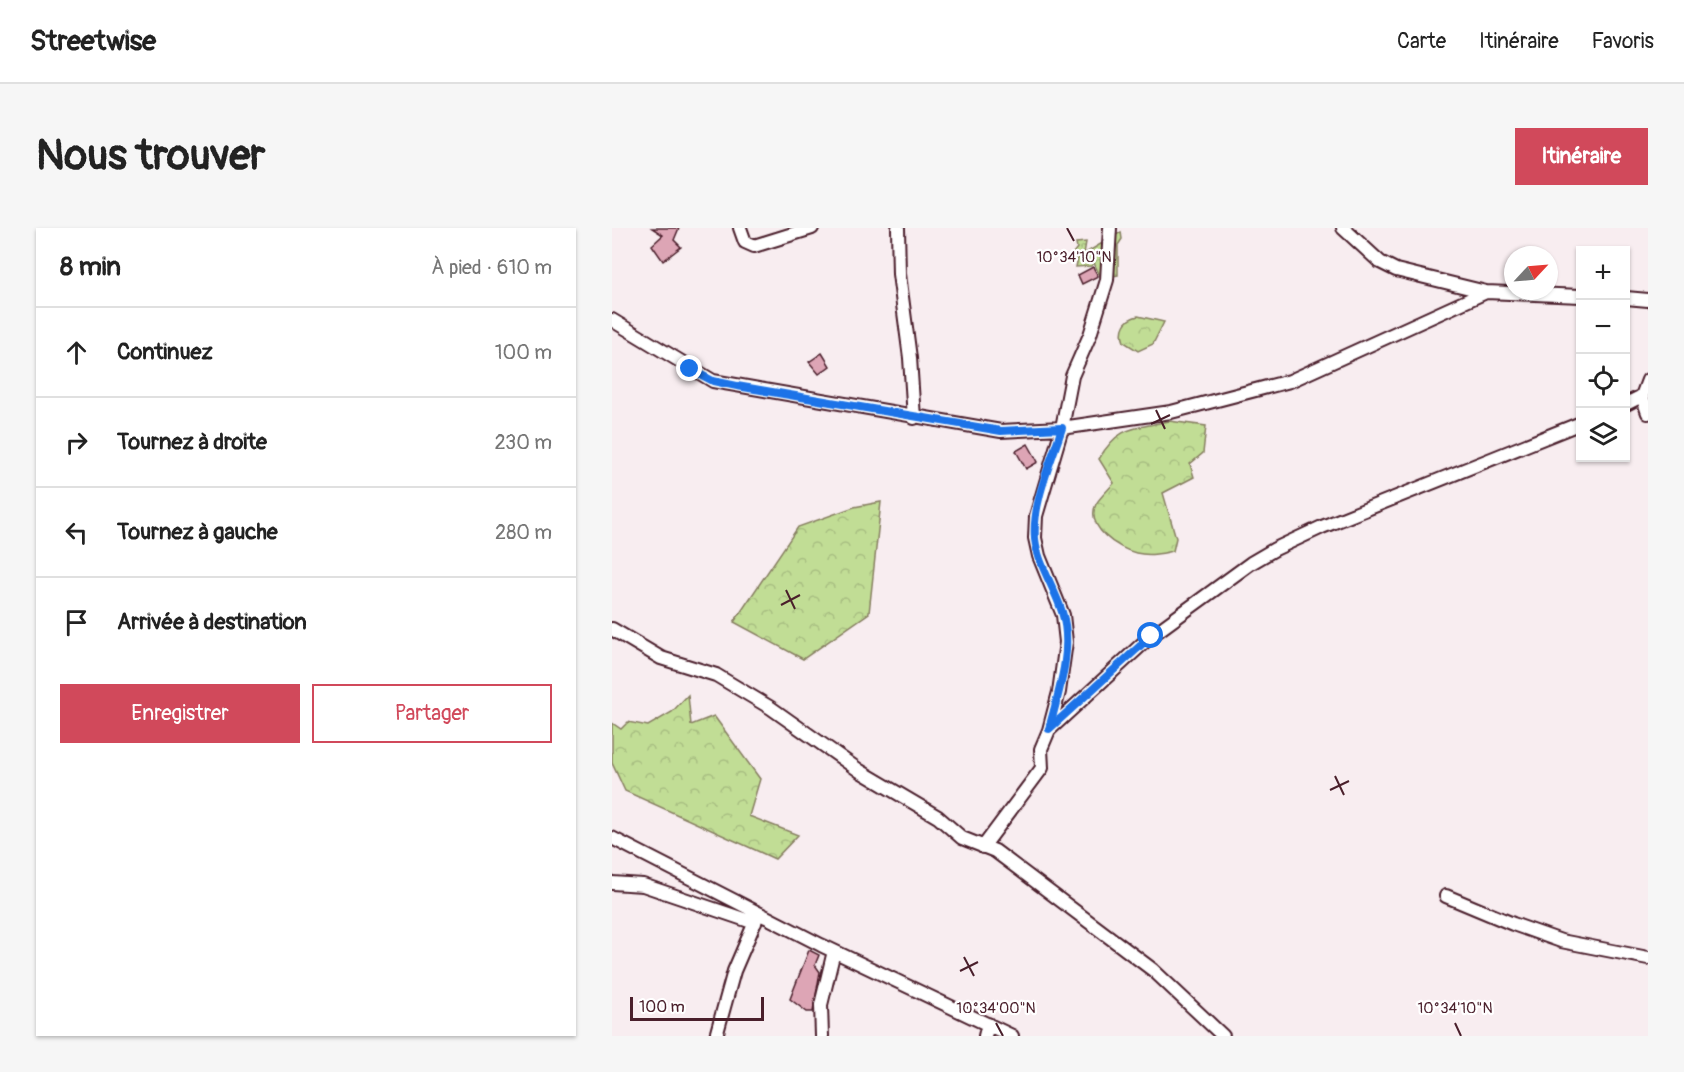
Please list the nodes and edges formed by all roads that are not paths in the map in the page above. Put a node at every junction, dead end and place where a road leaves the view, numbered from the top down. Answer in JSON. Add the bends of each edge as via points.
{"nodes":[{"id":1,"x":740,"y":228,"type":"edge"},
{"id":2,"x":812,"y":228,"type":"edge"},
{"id":3,"x":898,"y":228,"type":"edge"},
{"id":4,"x":1110,"y":228,"type":"edge"},
{"id":5,"x":1343,"y":228,"type":"edge"},
{"id":6,"x":1486,"y":292,"type":"junction"},
{"id":7,"x":1576,"y":296,"type":"edge"},
{"id":8,"x":1630,"y":298,"type":"edge"},
{"id":9,"x":1648,"y":300,"type":"edge"},
{"id":10,"x":612,"y":320,"type":"edge"},
{"id":11,"x":1648,"y":380,"type":"edge"},
{"id":12,"x":1642,"y":396,"type":"junction"},
{"id":13,"x":1630,"y":402,"type":"edge"},
{"id":14,"x":1648,"y":413,"type":"edge"},
{"id":15,"x":915,"y":418,"type":"junction"},
{"id":16,"x":1576,"y":425,"type":"edge"},
{"id":17,"x":1062,"y":428,"type":"junction"},
{"id":18,"x":612,"y":630,"type":"edge"},
{"id":19,"x":1049,"y":729,"type":"junction"},
{"id":20,"x":612,"y":838,"type":"edge"},
{"id":21,"x":984,"y":847,"type":"junction"},
{"id":22,"x":612,"y":883,"type":"edge"},
{"id":23,"x":1446,"y":896,"type":"dead end"},
{"id":24,"x":757,"y":918,"type":"junction"},
{"id":25,"x":834,"y":951,"type":"junction"},
{"id":26,"x":1648,"y":958,"type":"edge"},
{"id":27,"x":986,"y":1030,"type":"edge"},
{"id":28,"x":717,"y":1036,"type":"edge"},
{"id":29,"x":822,"y":1036,"type":"edge"},
{"id":30,"x":1012,"y":1036,"type":"edge"},
{"id":31,"x":1223,"y":1036,"type":"edge"}],
"edges":[{"from":1,"to":2,"type":"street","via":[[745,242],[754,246]]},
{"from":3,"to":15,"type":"street","via":[[899,274]]},
{"from":4,"to":17,"type":"street","via":[[1107,280],[1072,376]]},
{"from":5,"to":6,"type":"street","via":[[1380,262],[1396,270]]},
{"from":6,"to":7,"type":"street"},
{"from":6,"to":17,"type":"street","via":[[1290,381],[1171,412]]},
{"from":8,"to":9,"type":"street"},
{"from":10,"to":15,"type":"street","via":[[713,381]]},
{"from":11,"to":12,"type":"street"},
{"from":12,"to":13,"type":"street"},
{"from":12,"to":14,"type":"street"},
{"from":15,"to":17,"type":"street","via":[[1001,431]]},
{"from":16,"to":19,"type":"street","via":[[1275,549],[1151,636]]},
{"from":17,"to":19,"type":"street","via":[[1044,484],[1036,527],[1039,556],[1063,615],[1066,642]]},
{"from":18,"to":21,"type":"street","via":[[661,658],[716,675],[771,708],[860,771],[938,817],[962,838]]},
{"from":19,"to":21,"type":"street","via":[[1041,748],[1042,768]]},
{"from":20,"to":24,"type":"street"},
{"from":21,"to":31,"type":"street","via":[[1011,862],[1128,950]]},
{"from":22,"to":24,"type":"street","via":[[643,885]]},
{"from":23,"to":26,"type":"street","via":[[1562,940]]},
{"from":24,"to":25,"type":"street"},
{"from":24,"to":28,"type":"street","via":[[734,971]]},
{"from":25,"to":27,"type":"street"},
{"from":25,"to":29,"type":"street","via":[[820,1005]]},
{"from":27,"to":30,"type":"street"}]}
